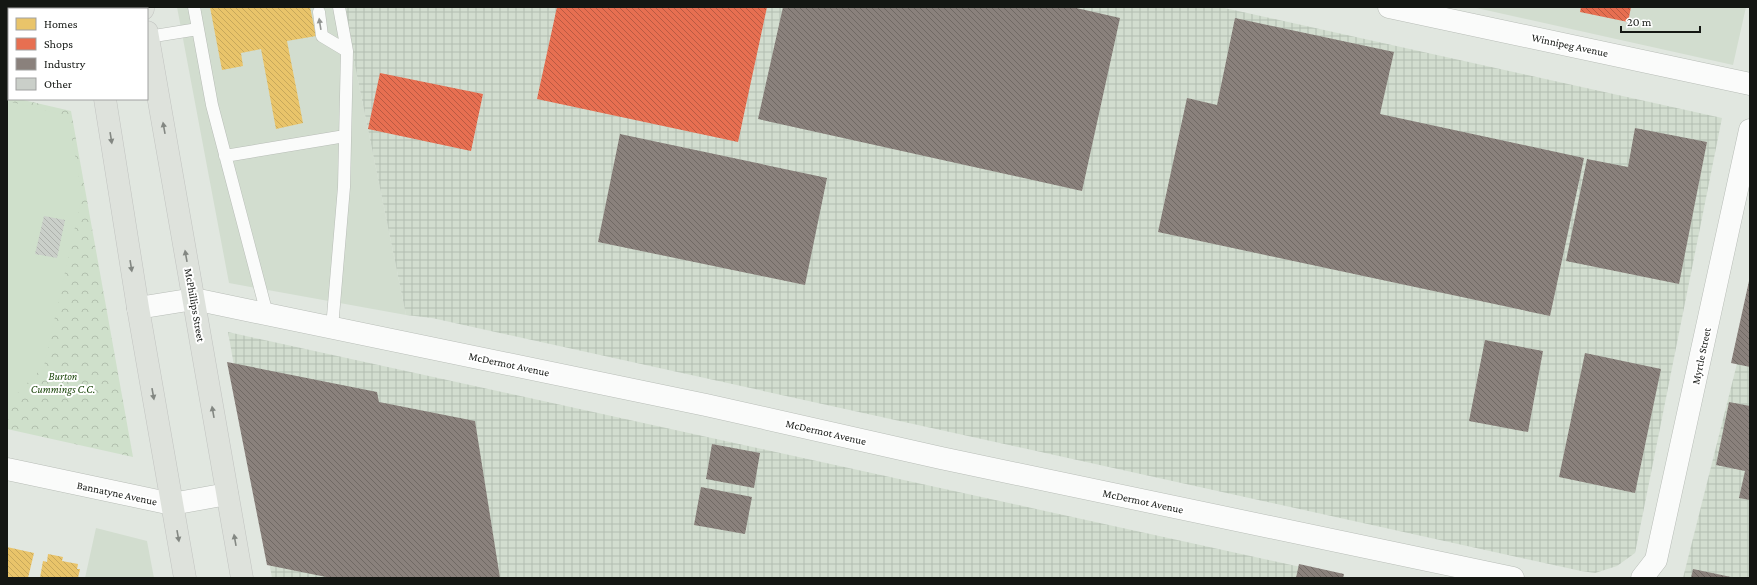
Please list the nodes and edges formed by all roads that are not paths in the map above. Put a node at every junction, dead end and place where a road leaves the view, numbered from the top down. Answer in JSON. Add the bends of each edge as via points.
{"nodes":[{"id":1,"x":194,"y":7,"type":"edge"},
{"id":2,"x":339,"y":7,"type":"edge"},
{"id":3,"x":1389,"y":7,"type":"edge"},
{"id":4,"x":1425,"y":11,"type":"edge"},
{"id":5,"x":318,"y":12,"type":"dead end"},
{"id":6,"x":198,"y":29,"type":"junction"},
{"id":7,"x":148,"y":35,"type":"edge"},
{"id":8,"x":148,"y":45,"type":"edge"},
{"id":9,"x":346,"y":51,"type":"junction"},
{"id":10,"x":150,"y":64,"type":"edge"},
{"id":11,"x":1750,"y":84,"type":"edge"},
{"id":12,"x":104,"y":100,"type":"edge"},
{"id":13,"x":1750,"y":130,"type":"edge"},
{"id":14,"x":345,"y":136,"type":"junction"},
{"id":15,"x":225,"y":156,"type":"junction"},
{"id":16,"x":194,"y":299,"type":"junction"},
{"id":17,"x":138,"y":308,"type":"junction"},
{"id":18,"x":267,"y":314,"type":"junction"},
{"id":19,"x":332,"y":328,"type":"junction"},
{"id":20,"x":7,"y":469,"type":"edge"},
{"id":21,"x":227,"y":494,"type":"junction"},
{"id":22,"x":172,"y":504,"type":"junction"},
{"id":23,"x":185,"y":578,"type":"edge"},
{"id":24,"x":242,"y":578,"type":"edge"},
{"id":25,"x":1513,"y":578,"type":"edge"},
{"id":26,"x":1642,"y":578,"type":"edge"}],
"edges":[{"from":1,"to":6,"type":"lane"},
{"from":2,"to":9,"type":"lane"},
{"from":3,"to":4,"type":"street","name":"Winnipeg Avenue"},
{"from":4,"to":11,"type":"street","name":"Winnipeg Avenue"},
{"from":9,"to":5,"type":"lane","one_way":true,"via":[[322,36]]},
{"from":6,"to":7,"type":"lane"},
{"from":6,"to":15,"type":"lane","via":[[212,105]]},
{"from":8,"to":10,"type":"main road","name":"McPhillips Street"},
{"from":9,"to":14,"type":"lane"},
{"from":16,"to":10,"type":"main road","name":"McPhillips Street","one_way":true},
{"from":12,"to":17,"type":"main road","one_way":true},
{"from":13,"to":26,"type":"street","name":"Myrtle Street","via":[[1656,560]]},
{"from":14,"to":15,"type":"lane"},
{"from":14,"to":19,"type":"lane","via":[[344,187]]},
{"from":15,"to":18,"type":"lane"},
{"from":16,"to":17,"type":"street","name":"McDermot Avenue"},
{"from":16,"to":18,"type":"street","name":"McDermot Avenue"},
{"from":21,"to":16,"type":"main road","name":"McPhillips Street","one_way":true},
{"from":17,"to":22,"type":"main road","one_way":true},
{"from":18,"to":19,"type":"street","name":"McDermot Avenue"},
{"from":19,"to":25,"type":"street","name":"McDermot Avenue","via":[[706,405],[941,458]]},
{"from":20,"to":22,"type":"street","name":"Bannatyne Avenue"},
{"from":21,"to":22,"type":"street","name":"Bannatyne Avenue"},
{"from":24,"to":21,"type":"main road","name":"McPhillips Street","one_way":true},
{"from":22,"to":23,"type":"main road","one_way":true}]}
